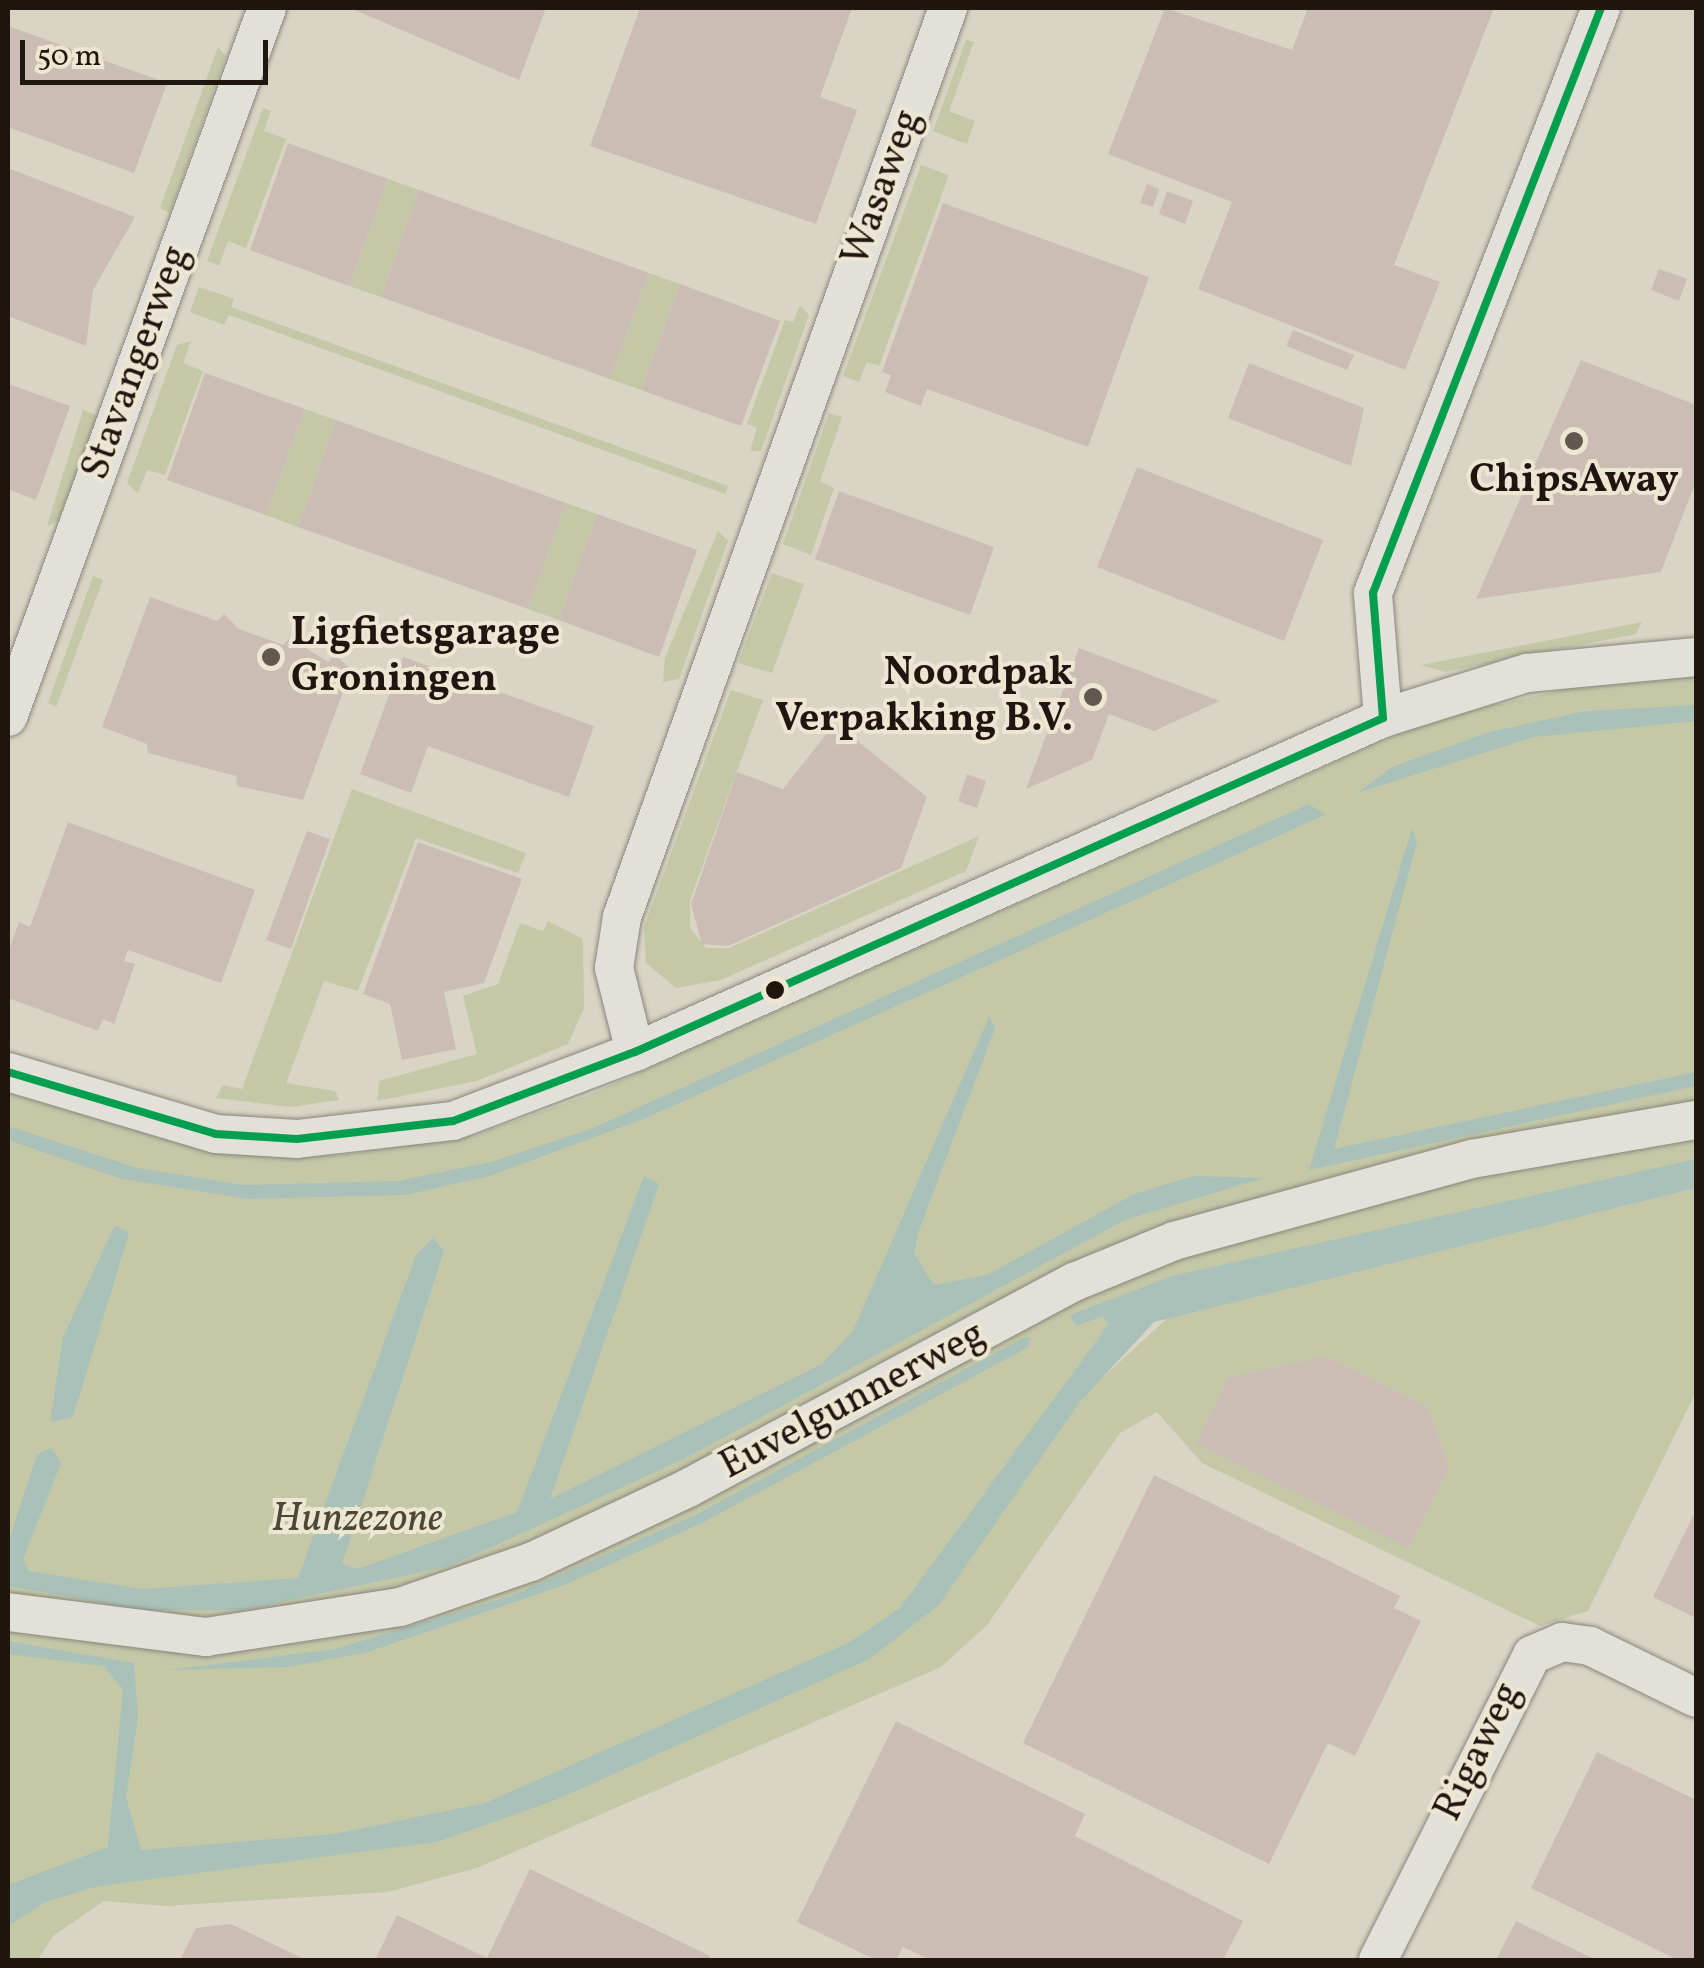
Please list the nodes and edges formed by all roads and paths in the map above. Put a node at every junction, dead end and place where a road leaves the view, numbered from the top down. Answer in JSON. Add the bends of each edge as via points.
{"nodes":[{"id":1,"x":267,"y":8,"type":"edge"},
{"id":2,"x":948,"y":8,"type":"edge"},
{"id":3,"x":1601,"y":8,"type":"edge"},
{"id":4,"x":1696,"y":658,"type":"edge"},
{"id":5,"x":8,"y":718,"type":"edge"},
{"id":6,"x":1384,"y":718,"type":"junction"},
{"id":7,"x":635,"y":1052,"type":"junction"},
{"id":8,"x":8,"y":1072,"type":"edge"},
{"id":9,"x":1696,"y":1120,"type":"edge"},
{"id":10,"x":8,"y":1612,"type":"edge"},
{"id":11,"x":1696,"y":1698,"type":"edge"},
{"id":12,"x":1378,"y":1960,"type":"edge"}],
"edges":[{"from":1,"to":5,"type":"street","name":"Stavangerweg"},
{"from":2,"to":7,"type":"street","name":"Wasaweg","via":[[622,917],[614,968]]},
{"from":3,"to":6,"type":"street","via":[[1373,593]]},
{"from":4,"to":6,"type":"street","via":[[1527,673]]},
{"from":6,"to":7,"type":"street"},
{"from":7,"to":8,"type":"street","via":[[453,1121],[297,1139],[216,1134]]},
{"from":9,"to":10,"type":"street","name":"Euvelgunnerweg","via":[[1472,1159],[1174,1241],[1074,1282],[688,1488],[531,1562],[400,1607],[206,1637]]},
{"from":11,"to":12,"type":"street","name":"Rigaweg","via":[[1590,1646],[1562,1642],[1532,1655]]}]}
